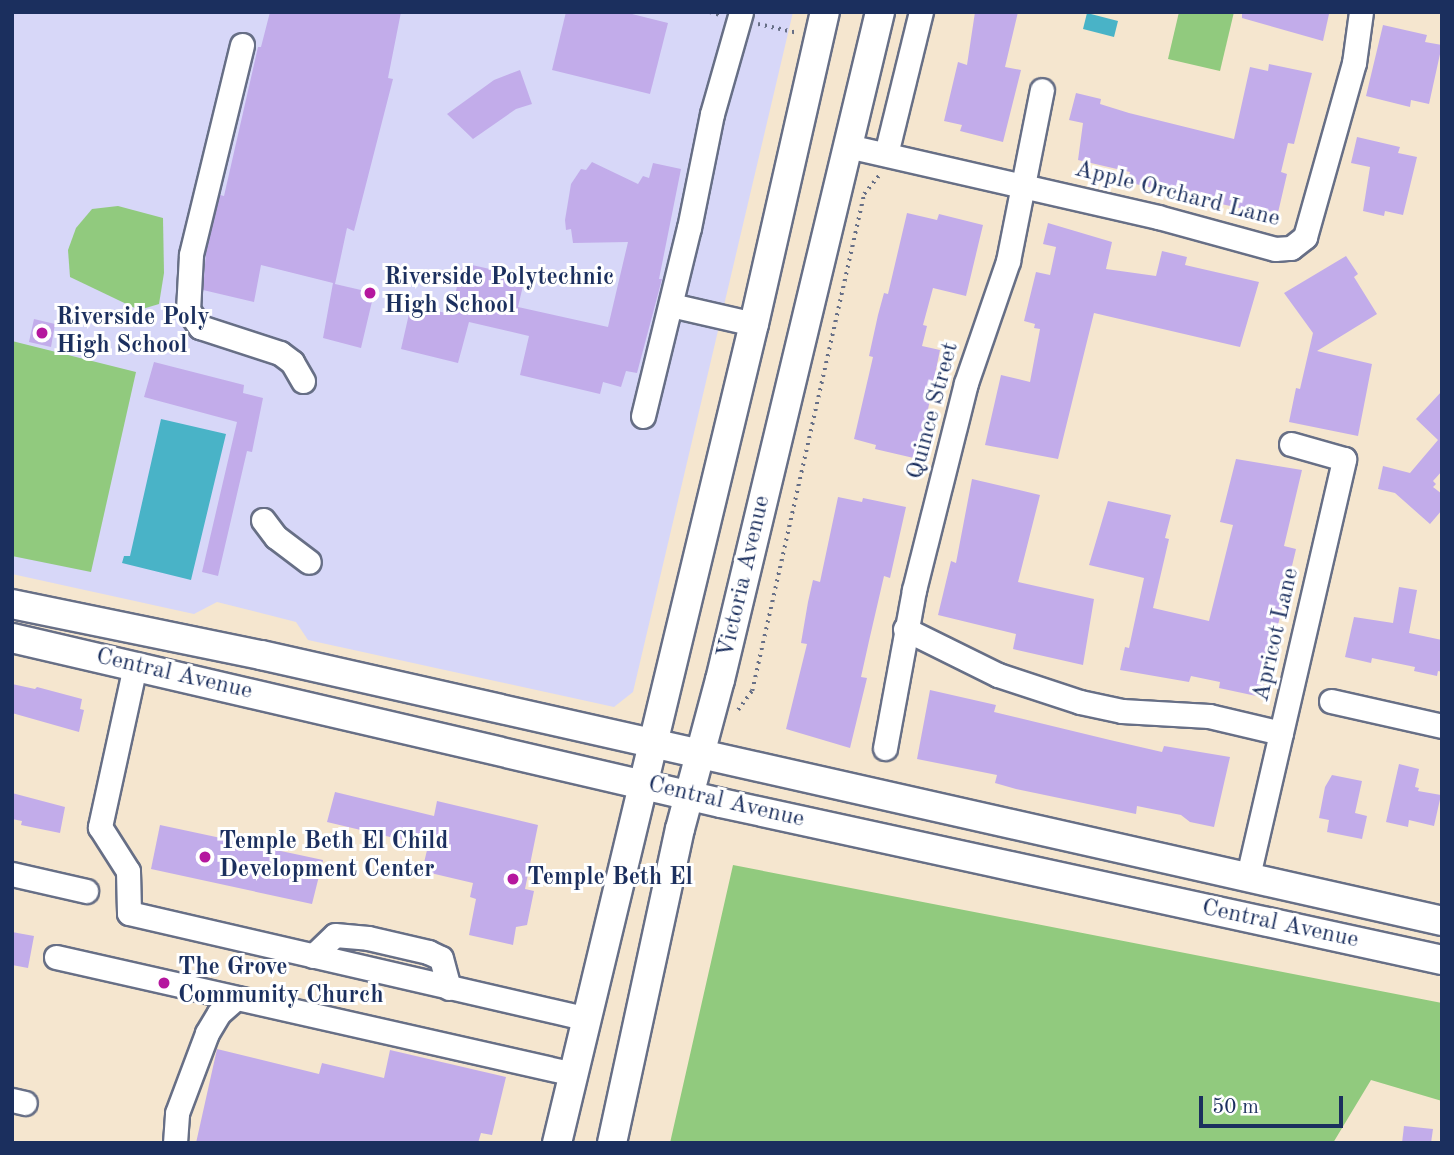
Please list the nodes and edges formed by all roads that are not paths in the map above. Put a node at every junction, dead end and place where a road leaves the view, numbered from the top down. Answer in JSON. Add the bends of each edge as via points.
{"nodes":[{"id":1,"x":741,"y":12,"type":"edge"},
{"id":2,"x":824,"y":12,"type":"edge"},
{"id":3,"x":880,"y":12,"type":"edge"},
{"id":4,"x":921,"y":12,"type":"edge"},
{"id":5,"x":1361,"y":12,"type":"edge"},
{"id":6,"x":242,"y":45,"type":"dead end"},
{"id":7,"x":1042,"y":90,"type":"dead end"},
{"id":8,"x":848,"y":146,"type":"junction"},
{"id":9,"x":886,"y":154,"type":"junction"},
{"id":10,"x":1023,"y":185,"type":"junction"},
{"id":11,"x":671,"y":305,"type":"junction"},
{"id":12,"x":754,"y":324,"type":"junction"},
{"id":13,"x":303,"y":381,"type":"dead end"},
{"id":14,"x":643,"y":416,"type":"dead end"},
{"id":15,"x":1291,"y":444,"type":"dead end"},
{"id":16,"x":263,"y":520,"type":"dead end"},
{"id":17,"x":309,"y":562,"type":"dead end"},
{"id":18,"x":12,"y":604,"type":"edge"},
{"id":19,"x":905,"y":629,"type":"junction"},
{"id":20,"x":12,"y":638,"type":"edge"},
{"id":21,"x":135,"y":666,"type":"junction"},
{"id":22,"x":1331,"y":701,"type":"dead end"},
{"id":23,"x":1442,"y":726,"type":"edge"},
{"id":24,"x":1280,"y":733,"type":"junction"},
{"id":25,"x":655,"y":744,"type":"junction"},
{"id":26,"x":885,"y":748,"type":"dead end"},
{"id":27,"x":699,"y":755,"type":"junction"},
{"id":28,"x":643,"y":785,"type":"junction"},
{"id":29,"x":688,"y":795,"type":"junction"},
{"id":30,"x":12,"y":874,"type":"edge"},
{"id":31,"x":1248,"y":876,"type":"junction"},
{"id":32,"x":86,"y":891,"type":"dead end"},
{"id":33,"x":1442,"y":921,"type":"edge"},
{"id":34,"x":56,"y":957,"type":"dead end"},
{"id":35,"x":1442,"y":960,"type":"edge"},
{"id":36,"x":236,"y":998,"type":"junction"},
{"id":37,"x":587,"y":1019,"type":"junction"},
{"id":38,"x":574,"y":1074,"type":"junction"},
{"id":39,"x":174,"y":1143,"type":"edge"},
{"id":40,"x":557,"y":1143,"type":"edge"},
{"id":41,"x":611,"y":1143,"type":"edge"}],
"edges":[{"from":1,"to":11,"type":"street","via":[[712,114]]},
{"from":2,"to":12,"type":"main road","name":"Victoria Avenue"},
{"from":3,"to":8,"type":"main road","name":"Victoria Avenue"},
{"from":4,"to":9,"type":"street"},
{"from":5,"to":10,"type":"street","name":"Apple Orchard Lane","via":[[1354,63],[1305,237],[1291,248],[1275,249]]},
{"from":6,"to":13,"type":"street","via":[[191,255],[188,310],[200,327],[280,353],[292,362]]},
{"from":7,"to":10,"type":"street","name":"Quince Street"},
{"from":8,"to":9,"type":"street","name":"Apple Orchard Lane"},
{"from":8,"to":27,"type":"main road","name":"Victoria Avenue"},
{"from":9,"to":10,"type":"street","name":"Apple Orchard Lane"},
{"from":10,"to":19,"type":"street","name":"Quince Street","via":[[1008,261],[966,383]]},
{"from":11,"to":12,"type":"street"},
{"from":11,"to":14,"type":"street"},
{"from":12,"to":25,"type":"main road","name":"Victoria Avenue"},
{"from":15,"to":24,"type":"street","name":"Apricot Lane","via":[[1344,459]]},
{"from":16,"to":17,"type":"street","via":[[276,537]]},
{"from":18,"to":25,"type":"main road","name":"Central Avenue"},
{"from":19,"to":24,"type":"street","via":[[998,675],[1080,702],[1209,716]]},
{"from":19,"to":26,"type":"street","name":"Quince Street"},
{"from":20,"to":21,"type":"main road","name":"Central Avenue"},
{"from":21,"to":28,"type":"main road","name":"Central Avenue"},
{"from":21,"to":37,"type":"street","via":[[100,827],[128,871],[130,913]]},
{"from":22,"to":23,"type":"street"},
{"from":24,"to":31,"type":"street","name":"Apricot Lane"},
{"from":25,"to":27,"type":"main road","name":"Central Avenue"},
{"from":25,"to":28,"type":"main road","name":"Victoria Avenue"},
{"from":27,"to":29,"type":"main road","name":"Victoria Avenue"},
{"from":27,"to":31,"type":"main road","name":"Central Avenue"},
{"from":28,"to":29,"type":"main road","name":"Central Avenue"},
{"from":28,"to":37,"type":"main road","name":"Victoria Avenue"},
{"from":29,"to":35,"type":"main road","name":"Central Avenue"},
{"from":29,"to":41,"type":"main road","name":"Victoria Avenue"},
{"from":30,"to":32,"type":"street"},
{"from":31,"to":33,"type":"main road","name":"Central Avenue"},
{"from":34,"to":36,"type":"street"},
{"from":36,"to":38,"type":"street"},
{"from":36,"to":39,"type":"street","via":[[219,1013],[202,1045],[177,1113]]},
{"from":37,"to":38,"type":"main road","name":"Victoria Avenue"},
{"from":38,"to":40,"type":"main road","name":"Victoria Avenue"}]}
